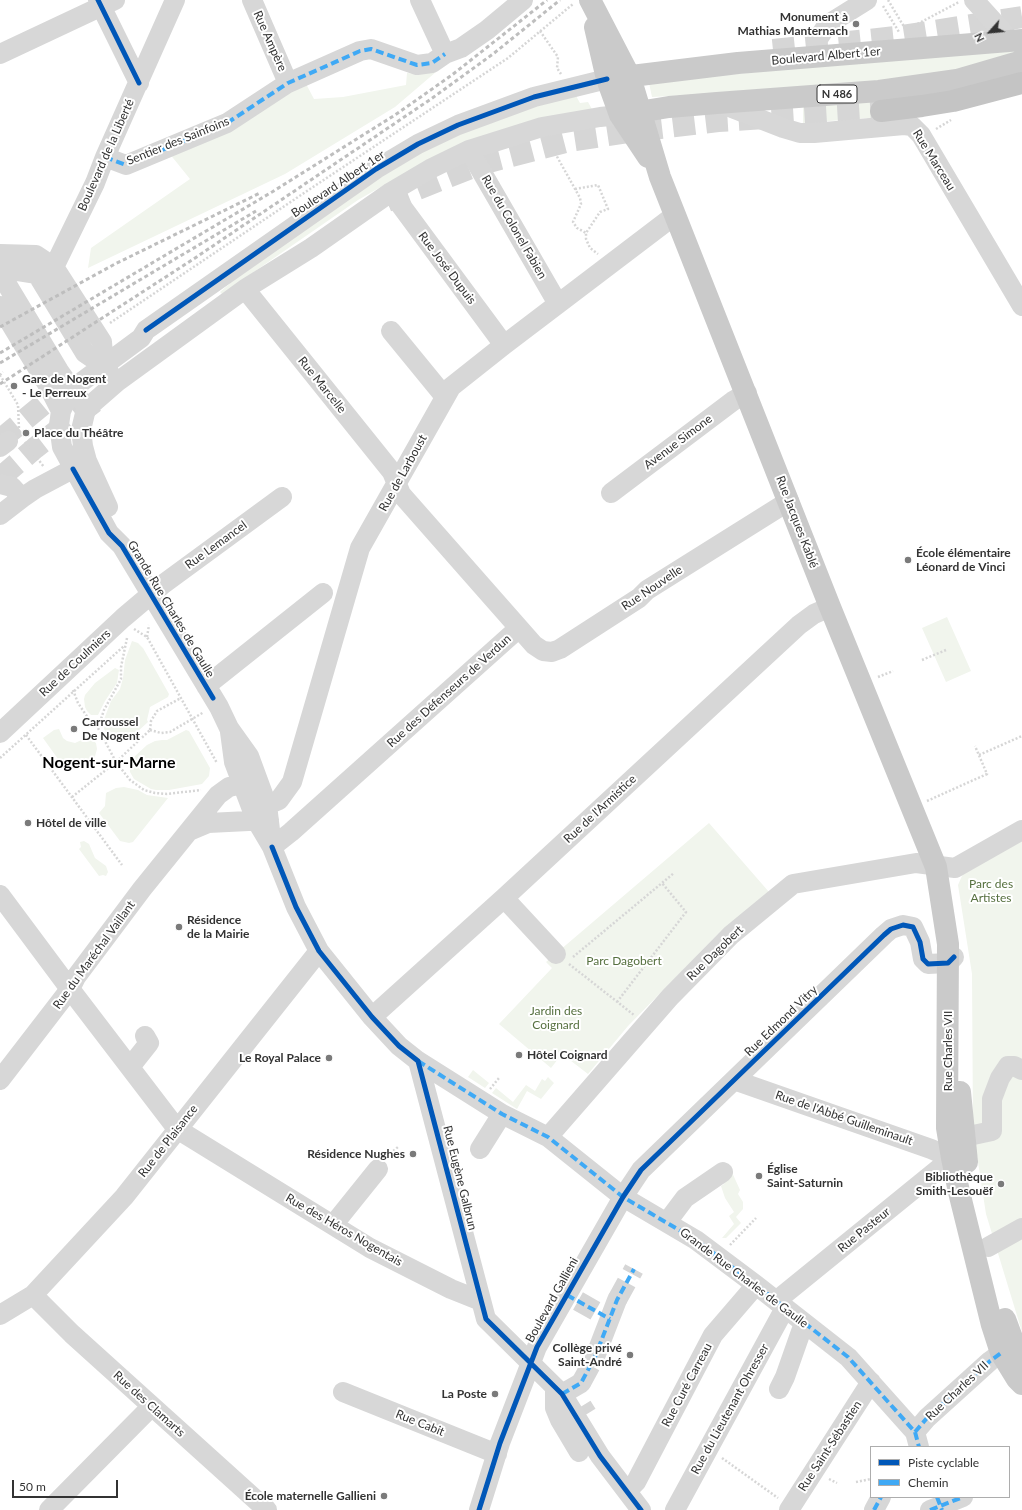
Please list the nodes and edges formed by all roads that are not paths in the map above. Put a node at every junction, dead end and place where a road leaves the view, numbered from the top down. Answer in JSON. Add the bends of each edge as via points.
{"nodes":[{"id":1,"x":175,"y":0,"type":"edge"},
{"id":2,"x":252,"y":0,"type":"edge"},
{"id":3,"x":420,"y":0,"type":"edge"},
{"id":4,"x":524,"y":0,"type":"edge"},
{"id":5,"x":589,"y":0,"type":"edge"},
{"id":6,"x":974,"y":0,"type":"edge"},
{"id":7,"x":105,"y":2,"type":"edge"},
{"id":8,"x":876,"y":4,"type":"edge"},
{"id":9,"x":1017,"y":41,"type":"edge"},
{"id":10,"x":0,"y":54,"type":"edge"},
{"id":11,"x":445,"y":54,"type":"junction"},
{"id":12,"x":817,"y":56,"type":"junction"},
{"id":13,"x":1022,"y":60,"type":"edge"},
{"id":14,"x":630,"y":77,"type":"junction"},
{"id":15,"x":607,"y":80,"type":"junction"},
{"id":16,"x":139,"y":83,"type":"junction"},
{"id":17,"x":288,"y":83,"type":"junction"},
{"id":18,"x":1022,"y":83,"type":"edge"},
{"id":19,"x":717,"y":102,"type":"junction"},
{"id":20,"x":881,"y":111,"type":"tunnel mouth"},
{"id":21,"x":641,"y":112,"type":"junction"},
{"id":22,"x":620,"y":115,"type":"junction"},
{"id":23,"x":469,"y":150,"type":"junction"},
{"id":24,"x":105,"y":156,"type":"junction"},
{"id":25,"x":660,"y":176,"type":"junction"},
{"id":26,"x":390,"y":192,"type":"junction"},
{"id":27,"x":675,"y":215,"type":"junction"},
{"id":28,"x":0,"y":254,"type":"edge"},
{"id":29,"x":42,"y":265,"type":"junction"},
{"id":30,"x":0,"y":273,"type":"edge"},
{"id":31,"x":245,"y":289,"type":"junction"},
{"id":32,"x":558,"y":304,"type":"junction"},
{"id":33,"x":1022,"y":306,"type":"edge"},
{"id":34,"x":1,"y":308,"type":"edge"},
{"id":35,"x":146,"y":330,"type":"junction"},
{"id":36,"x":391,"y":331,"type":"dead end"},
{"id":37,"x":102,"y":342,"type":"junction"},
{"id":38,"x":504,"y":345,"type":"junction"},
{"id":39,"x":104,"y":366,"type":"junction"},
{"id":40,"x":46,"y":382,"type":"junction"},
{"id":41,"x":117,"y":382,"type":"junction"},
{"id":42,"x":72,"y":389,"type":"junction"},
{"id":43,"x":747,"y":393,"type":"junction"},
{"id":44,"x":445,"y":397,"type":"junction"},
{"id":45,"x":93,"y":403,"type":"junction"},
{"id":46,"x":61,"y":412,"type":"junction"},
{"id":47,"x":80,"y":465,"type":"junction"},
{"id":48,"x":397,"y":483,"type":"junction"},
{"id":49,"x":0,"y":484,"type":"edge"},
{"id":50,"x":611,"y":493,"type":"dead end"},
{"id":51,"x":282,"y":497,"type":"dead end"},
{"id":52,"x":22,"y":498,"type":"junction"},
{"id":53,"x":789,"y":501,"type":"junction"},
{"id":54,"x":0,"y":515,"type":"edge"},
{"id":55,"x":323,"y":593,"type":"dead end"},
{"id":56,"x":151,"y":594,"type":"junction"},
{"id":57,"x":830,"y":607,"type":"junction"},
{"id":58,"x":519,"y":628,"type":"junction"},
{"id":59,"x":206,"y":686,"type":"junction"},
{"id":60,"x":0,"y":733,"type":"edge"},
{"id":61,"x":251,"y":784,"type":"junction"},
{"id":62,"x":261,"y":813,"type":"junction"},
{"id":63,"x":1022,"y":830,"type":"edge"},
{"id":64,"x":189,"y":831,"type":"junction"},
{"id":65,"x":272,"y":847,"type":"junction"},
{"id":66,"x":936,"y":867,"type":"junction"},
{"id":67,"x":0,"y":895,"type":"edge"},
{"id":68,"x":504,"y":898,"type":"junction"},
{"id":69,"x":319,"y":951,"type":"junction"},
{"id":70,"x":950,"y":955,"type":"junction"},
{"id":71,"x":565,"y":958,"type":"road end"},
{"id":72,"x":70,"y":989,"type":"junction"},
{"id":73,"x":372,"y":1017,"type":"junction"},
{"id":74,"x":145,"y":1036,"type":"dead end"},
{"id":75,"x":418,"y":1061,"type":"junction"},
{"id":76,"x":130,"y":1067,"type":"junction"},
{"id":77,"x":1022,"y":1070,"type":"edge"},
{"id":78,"x":0,"y":1080,"type":"edge"},
{"id":79,"x":734,"y":1080,"type":"junction"},
{"id":80,"x":459,"y":1087,"type":"junction"},
{"id":81,"x":430,"y":1104,"type":"junction"},
{"id":82,"x":502,"y":1114,"type":"junction"},
{"id":83,"x":177,"y":1129,"type":"junction"},
{"id":84,"x":548,"y":1137,"type":"junction"},
{"id":85,"x":480,"y":1149,"type":"dead end"},
{"id":86,"x":961,"y":1150,"type":"junction"},
{"id":87,"x":383,"y":1161,"type":"road end"},
{"id":88,"x":724,"y":1172,"type":"dead end"},
{"id":89,"x":623,"y":1197,"type":"junction"},
{"id":90,"x":667,"y":1222,"type":"junction"},
{"id":91,"x":333,"y":1225,"type":"junction"},
{"id":92,"x":1022,"y":1228,"type":"edge"},
{"id":93,"x":988,"y":1247,"type":"junction"},
{"id":94,"x":756,"y":1285,"type":"junction"},
{"id":95,"x":33,"y":1295,"type":"junction"},
{"id":96,"x":569,"y":1299,"type":"junction"},
{"id":97,"x":617,"y":1300,"type":"tunnel mouth"},
{"id":98,"x":481,"y":1301,"type":"junction"},
{"id":99,"x":780,"y":1304,"type":"junction"},
{"id":100,"x":0,"y":1315,"type":"edge"},
{"id":101,"x":804,"y":1323,"type":"junction"},
{"id":102,"x":548,"y":1349,"type":"dead end"},
{"id":103,"x":1015,"y":1350,"type":"edge"},
{"id":104,"x":595,"y":1357,"type":"tunnel mouth"},
{"id":105,"x":530,"y":1362,"type":"junction"},
{"id":106,"x":871,"y":1382,"type":"junction"},
{"id":107,"x":581,"y":1383,"type":"tunnel mouth"},
{"id":108,"x":1022,"y":1384,"type":"edge"},
{"id":109,"x":779,"y":1389,"type":"dead end"},
{"id":110,"x":558,"y":1390,"type":"junction"},
{"id":111,"x":342,"y":1392,"type":"dead end"},
{"id":112,"x":152,"y":1406,"type":"junction"},
{"id":113,"x":587,"y":1414,"type":"tunnel mouth"},
{"id":114,"x":917,"y":1439,"type":"edge"},
{"id":115,"x":579,"y":1452,"type":"dead end"},
{"id":116,"x":497,"y":1454,"type":"junction"},
{"id":117,"x":623,"y":1485,"type":"junction"},
{"id":118,"x":880,"y":1498,"type":"edge"},
{"id":119,"x":960,"y":1498,"type":"edge"},
{"id":120,"x":937,"y":1506,"type":"edge"},
{"id":121,"x":790,"y":1509,"type":"edge"},
{"id":122,"x":49,"y":1510,"type":"edge"},
{"id":123,"x":266,"y":1510,"type":"edge"},
{"id":124,"x":479,"y":1510,"type":"edge"},
{"id":125,"x":641,"y":1510,"type":"edge"},
{"id":126,"x":675,"y":1510,"type":"edge"},
{"id":127,"x":874,"y":1510,"type":"edge"}],
"edges":[{"from":1,"to":16,"type":"street","name":"Boulevard de la Liberté"},
{"from":2,"to":17,"type":"street","name":"Rue Ampère"},
{"from":3,"to":11,"type":"street"},
{"from":4,"to":11,"type":"street","name":"Sentier des Sainfoins","via":[[461,48]]},
{"from":5,"to":14,"type":"main road"},
{"from":5,"to":15,"type":"main road"},
{"from":6,"to":9,"type":"street"},
{"from":7,"to":10,"type":"street"},
{"from":7,"to":16,"type":"street"},
{"from":8,"to":12,"type":"street","via":[[827,25],[818,39]]},
{"from":9,"to":12,"type":"main road","name":"Boulevard Albert 1er"},
{"from":11,"to":17,"type":"street","name":"Sentier des Sainfoins","via":[[432,63],[416,65],[371,49],[360,51]]},
{"from":12,"to":14,"type":"main road","name":"Boulevard Albert 1er"},
{"from":13,"to":19,"type":"main road","number":"N 486","via":[[956,80],[879,91]]},
{"from":14,"to":15,"type":"main road","name":"Boulevard Albert 1er"},
{"from":14,"to":21,"type":"main road","name":"Rue Jacques Kablé"},
{"from":15,"to":22,"type":"main road","name":"Rue Jacques Kablé"},
{"from":15,"to":35,"type":"street","name":"Boulevard Albert 1er","via":[[574,86],[534,98],[465,123],[418,144],[376,168]]},
{"from":16,"to":24,"type":"street","name":"Boulevard de la Liberté"},
{"from":17,"to":24,"type":"street","name":"Sentier des Sainfoins","via":[[227,123],[126,164]]},
{"from":18,"to":20,"type":"highway","via":[[953,101]]},
{"from":19,"to":21,"type":"main road","number":"N 486"},
{"from":19,"to":33,"type":"street","name":"Rue Marceau","via":[[783,128],[800,132],[814,133],[904,124],[912,126],[921,135]]},
{"from":21,"to":22,"type":"main road"},
{"from":21,"to":25,"type":"main road","name":"Rue Jacques Kablé"},
{"from":22,"to":23,"type":"street","via":[[542,127]]},
{"from":22,"to":25,"type":"main road","name":"Rue Jacques Kablé"},
{"from":23,"to":26,"type":"street"},
{"from":23,"to":32,"type":"street","name":"Rue du Colonel Fabien"},
{"from":24,"to":29,"type":"street","name":"Boulevard de la Liberté","via":[[95,183],[75,222]]},
{"from":25,"to":27,"type":"main road","name":"Rue Jacques Kablé"},
{"from":26,"to":31,"type":"street","via":[[311,248]]},
{"from":26,"to":38,"type":"street","name":"Rue José Dupuis"},
{"from":27,"to":32,"type":"street","name":"Rue de Larboust"},
{"from":27,"to":43,"type":"main road","name":"Rue Jacques Kablé"},
{"from":28,"to":29,"type":"street"},
{"from":29,"to":30,"type":"street"},
{"from":29,"to":37,"type":"street"},
{"from":29,"to":39,"type":"street","via":[[85,353]]},
{"from":30,"to":34,"type":"street"},
{"from":30,"to":42,"type":"street","via":[[59,372]]},
{"from":31,"to":41,"type":"street"},
{"from":31,"to":48,"type":"street","name":"Rue Marcelle","via":[[392,472]]},
{"from":32,"to":38,"type":"street","name":"Rue de Larboust"},
{"from":34,"to":40,"type":"street"},
{"from":35,"to":37,"type":"street","name":"Boulevard Albert 1er"},
{"from":35,"to":39,"type":"street","name":"Boulevard Albert 1er","via":[[141,338]]},
{"from":36,"to":44,"type":"street"},
{"from":37,"to":39,"type":"street"},
{"from":38,"to":44,"type":"street","name":"Rue de Larboust","via":[[451,387]]},
{"from":39,"to":41,"type":"street"},
{"from":39,"to":42,"type":"street","name":"Boulevard Albert 1er"},
{"from":40,"to":42,"type":"street"},
{"from":40,"to":46,"type":"street"},
{"from":41,"to":45,"type":"street"},
{"from":42,"to":45,"type":"street"},
{"from":42,"to":46,"type":"street","name":"Grande Rue Charles de Gaulle"},
{"from":43,"to":50,"type":"street","name":"Avenue Simone"},
{"from":43,"to":53,"type":"main road","name":"Rue Jacques Kablé"},
{"from":44,"to":48,"type":"street","name":"Rue de Larboust"},
{"from":45,"to":47,"type":"street","name":"Grande Rue Charles de Gaulle","via":[[81,430],[83,446]]},
{"from":46,"to":47,"type":"street","name":"Grande Rue Charles de Gaulle","via":[[59,425],[62,447]]},
{"from":47,"to":52,"type":"street"},
{"from":47,"to":56,"type":"street","name":"Grande Rue Charles de Gaulle","via":[[109,534],[122,546]]},
{"from":48,"to":58,"type":"street","name":"Rue des Défenseurs de Verdun","via":[[401,494]]},
{"from":48,"to":62,"type":"street","name":"Rue de Larboust","via":[[360,548],[292,782],[280,800]]},
{"from":49,"to":52,"type":"street","via":[[12,487]]},
{"from":51,"to":56,"type":"street","name":"Rue Lemancel"},
{"from":52,"to":54,"type":"street"},
{"from":53,"to":57,"type":"main road","name":"Rue Jacques Kablé"},
{"from":53,"to":58,"type":"street","name":"Rue Nouvelle","via":[[646,590],[639,598],[560,649],[552,652],[542,651]]},
{"from":55,"to":59,"type":"street"},
{"from":56,"to":59,"type":"street","name":"Grande Rue Charles de Gaulle"},
{"from":56,"to":60,"type":"street","name":"Rue de Coulmiers"},
{"from":57,"to":66,"type":"main road","name":"Rue Jacques Kablé"},
{"from":57,"to":68,"type":"street","name":"Rue de l'Armistice","via":[[799,625]]},
{"from":58,"to":65,"type":"street","name":"Rue des Défenseurs de Verdun"},
{"from":59,"to":61,"type":"street","name":"Grande Rue Charles de Gaulle","via":[[249,756]]},
{"from":61,"to":62,"type":"street","name":"Grande Rue Charles de Gaulle"},
{"from":61,"to":64,"type":"street","name":"Rue du Maréchal Vaillant","via":[[229,787],[218,795]]},
{"from":62,"to":64,"type":"street","name":"Rue du Maréchal Vaillant","via":[[208,823]]},
{"from":62,"to":65,"type":"street","name":"Grande Rue Charles de Gaulle"},
{"from":63,"to":66,"type":"street","name":"Rue Dagobert","via":[[955,868]]},
{"from":64,"to":72,"type":"street","name":"Rue du Maréchal Vaillant","via":[[76,977]]},
{"from":65,"to":69,"type":"street","name":"Grande Rue Charles de Gaulle","via":[[296,907]]},
{"from":66,"to":70,"type":"main road","name":"Rue Charles VII"},
{"from":66,"to":84,"type":"street","name":"Rue Dagobert","via":[[916,863],[793,884],[732,935],[646,1024]]},
{"from":67,"to":72,"type":"street","name":"Rue des Héros Nogentais"},
{"from":68,"to":71,"type":"street"},
{"from":68,"to":73,"type":"street","name":"Rue de l'Armistice"},
{"from":69,"to":73,"type":"street","name":"Grande Rue Charles de Gaulle"},
{"from":69,"to":83,"type":"street","name":"Rue de Plaisance"},
{"from":70,"to":79,"type":"street","name":"Rue Edmond Vitry","via":[[932,965],[925,962],[913,927],[903,925],[892,929]]},
{"from":70,"to":86,"type":"main road","name":"Rue Charles VII","via":[[958,986]]},
{"from":72,"to":76,"type":"street","name":"Rue des Héros Nogentais"},
{"from":72,"to":78,"type":"street","name":"Rue du Maréchal Vaillant"},
{"from":73,"to":75,"type":"street","name":"Grande Rue Charles de Gaulle","via":[[399,1046]]},
{"from":74,"to":76,"type":"street","via":[[149,1043]]},
{"from":75,"to":80,"type":"street","name":"Grande Rue Charles de Gaulle"},
{"from":75,"to":81,"type":"street","name":"Rue Eugène Galbrun"},
{"from":76,"to":83,"type":"street","name":"Rue des Héros Nogentais"},
{"from":77,"to":86,"type":"street","via":[[1008,1066],[992,1099],[992,1131]]},
{"from":79,"to":86,"type":"street","name":"Rue de l'Abbé Guilleminault","via":[[931,1149]]},
{"from":79,"to":89,"type":"street","name":"Rue Edmond Vitry","via":[[641,1170]]},
{"from":80,"to":81,"type":"street","via":[[447,1091]]},
{"from":80,"to":82,"type":"street","name":"Grande Rue Charles de Gaulle"},
{"from":81,"to":98,"type":"street","name":"Rue Eugène Galbrun"},
{"from":82,"to":84,"type":"street","name":"Grande Rue Charles de Gaulle"},
{"from":82,"to":85,"type":"street"},
{"from":83,"to":91,"type":"street","name":"Rue des Héros Nogentais"},
{"from":83,"to":95,"type":"street","name":"Rue de Plaisance","via":[[124,1197]]},
{"from":84,"to":89,"type":"street","name":"Grande Rue Charles de Gaulle"},
{"from":86,"to":93,"type":"main road","name":"Rue Charles VII"},
{"from":86,"to":99,"type":"street","name":"Rue Pasteur"},
{"from":86,"to":103,"type":"main road","name":"Rue Charles VII","via":[[959,1192],[990,1318]]},
{"from":87,"to":91,"type":"street"},
{"from":88,"to":90,"type":"street","via":[[685,1198]]},
{"from":89,"to":90,"type":"street","name":"Grande Rue Charles de Gaulle"},
{"from":89,"to":96,"type":"street","name":"Boulevard Gallieni"},
{"from":90,"to":94,"type":"street","name":"Grande Rue Charles de Gaulle","via":[[696,1240]]},
{"from":91,"to":98,"type":"street","name":"Rue des Héros Nogentais","via":[[370,1248]]},
{"from":92,"to":93,"type":"street"},
{"from":93,"to":103,"type":"main road","name":"Rue Charles VII"},
{"from":94,"to":99,"type":"street","name":"Grande Rue Charles de Gaulle"},
{"from":94,"to":117,"type":"street","name":"Rue Curé Carreau","via":[[713,1335],[636,1482]]},
{"from":95,"to":100,"type":"street","name":"Rue de Plaisance"},
{"from":95,"to":112,"type":"street","name":"Rue des Clamarts"},
{"from":96,"to":102,"type":"street","via":[[566,1315]]},
{"from":96,"to":105,"type":"street","name":"Boulevard Gallieni"},
{"from":97,"to":104,"type":"street","via":[[606,1316]]},
{"from":98,"to":105,"type":"street","via":[[486,1319]]},
{"from":99,"to":101,"type":"street","name":"Grande Rue Charles de Gaulle"},
{"from":99,"to":126,"type":"street","name":"Rue du Lieutenant Ohresser"},
{"from":101,"to":106,"type":"street","name":"Grande Rue Charles de Gaulle","via":[[848,1357]]},
{"from":101,"to":109,"type":"street"},
{"from":103,"to":108,"type":"main road","via":[[1017,1379]]},
{"from":103,"to":114,"type":"street","name":"Rue Charles VII","via":[[984,1366]]},
{"from":105,"to":110,"type":"street"},
{"from":105,"to":116,"type":"street","name":"Boulevard Gallieni"},
{"from":106,"to":114,"type":"street","name":"Grande Rue Charles de Gaulle"},
{"from":106,"to":121,"type":"street","name":"Rue Saint-Sébastien"},
{"from":107,"to":110,"type":"street"},
{"from":110,"to":115,"type":"street","via":[[555,1408]]},
{"from":110,"to":117,"type":"street","via":[[600,1456]]},
{"from":111,"to":116,"type":"street","name":"Rue Cabit"},
{"from":112,"to":122,"type":"street"},
{"from":112,"to":123,"type":"street","name":"Rue des Clamarts"},
{"from":113,"to":117,"type":"street","via":[[611,1454]]},
{"from":116,"to":124,"type":"street","name":"Boulevard Gallieni"},
{"from":117,"to":125,"type":"street"},
{"from":118,"to":127,"type":"street"},
{"from":119,"to":120,"type":"street"}]}
